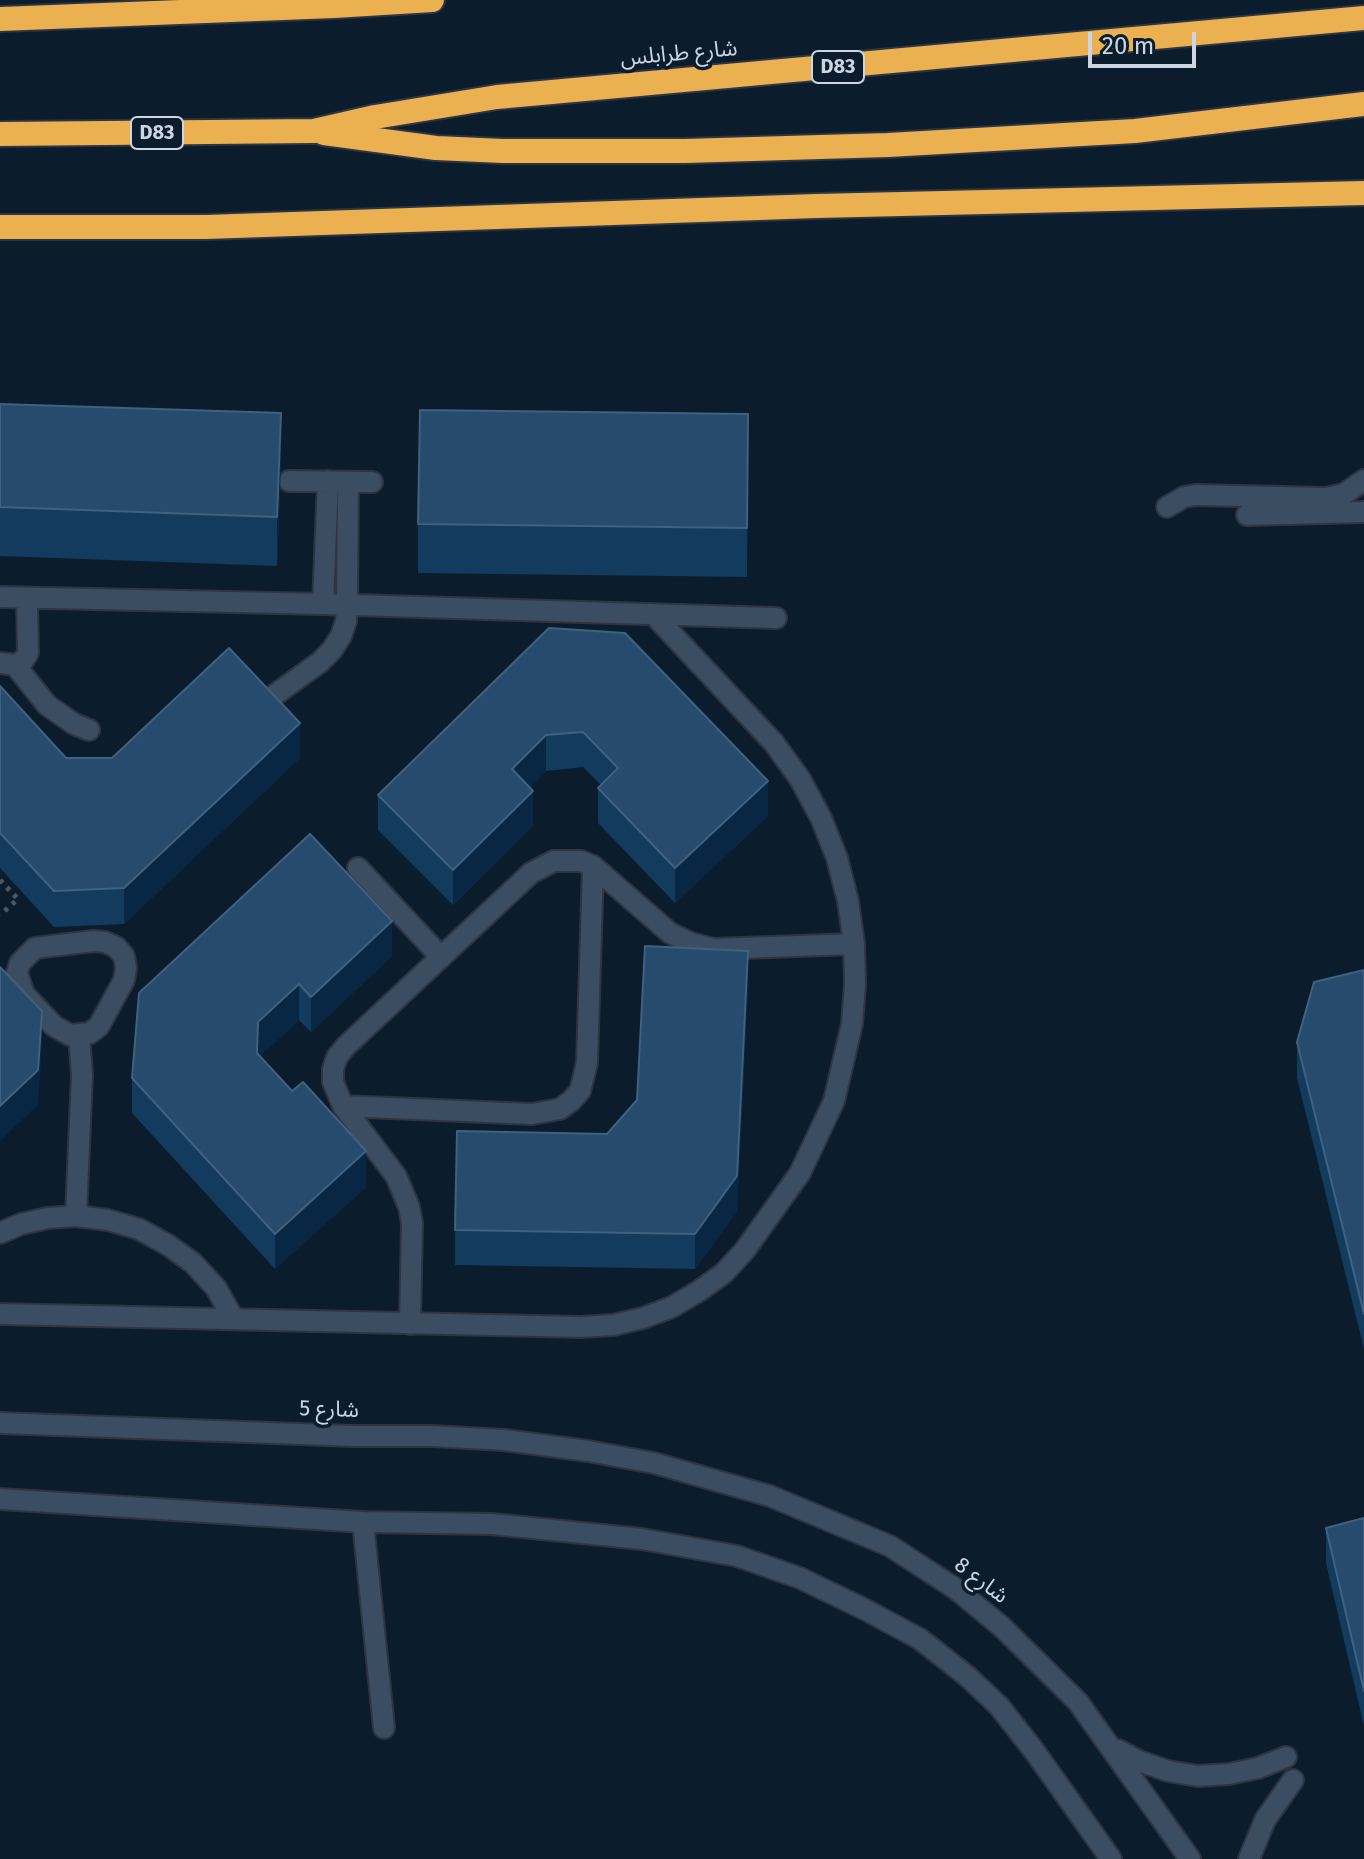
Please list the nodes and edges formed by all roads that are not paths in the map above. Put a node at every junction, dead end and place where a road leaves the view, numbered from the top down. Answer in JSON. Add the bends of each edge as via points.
{"nodes":[{"id":1,"x":432,"y":0,"type":"edge"},
{"id":2,"x":1364,"y":18,"type":"edge"},
{"id":3,"x":0,"y":19,"type":"edge"},
{"id":4,"x":1364,"y":104,"type":"edge"},
{"id":5,"x":314,"y":131,"type":"junction"},
{"id":6,"x":0,"y":134,"type":"edge"},
{"id":7,"x":1364,"y":193,"type":"edge"},
{"id":8,"x":0,"y":227,"type":"edge"},
{"id":9,"x":1364,"y":480,"type":"edge"},
{"id":10,"x":289,"y":481,"type":"dead end"},
{"id":11,"x":338,"y":481,"type":"junction"},
{"id":12,"x":372,"y":482,"type":"dead end"},
{"id":13,"x":1167,"y":507,"type":"dead end"},
{"id":14,"x":1364,"y":512,"type":"edge"},
{"id":15,"x":1247,"y":515,"type":"dead end"},
{"id":16,"x":0,"y":597,"type":"edge"},
{"id":17,"x":27,"y":598,"type":"junction"},
{"id":18,"x":323,"y":604,"type":"junction"},
{"id":19,"x":347,"y":605,"type":"junction"},
{"id":20,"x":655,"y":616,"type":"junction"},
{"id":21,"x":776,"y":618,"type":"dead end"},
{"id":22,"x":8,"y":664,"type":"edge"},
{"id":23,"x":254,"y":710,"type":"edge"},
{"id":24,"x":89,"y":730,"type":"dead end"},
{"id":25,"x":593,"y":866,"type":"junction"},
{"id":26,"x":358,"y":868,"type":"dead end"},
{"id":27,"x":854,"y":944,"type":"junction"},
{"id":28,"x":441,"y":957,"type":"junction"},
{"id":29,"x":79,"y":1035,"type":"junction"},
{"id":30,"x":343,"y":1106,"type":"junction"},
{"id":31,"x":76,"y":1216,"type":"junction"},
{"id":32,"x":0,"y":1233,"type":"edge"},
{"id":33,"x":0,"y":1314,"type":"edge"},
{"id":34,"x":233,"y":1318,"type":"junction"},
{"id":35,"x":410,"y":1324,"type":"junction"},
{"id":36,"x":0,"y":1423,"type":"edge"},
{"id":37,"x":654,"y":1463,"type":"joint"},
{"id":38,"x":0,"y":1499,"type":"edge"},
{"id":39,"x":363,"y":1522,"type":"junction"},
{"id":40,"x":384,"y":1728,"type":"dead end"},
{"id":41,"x":1112,"y":1747,"type":"junction"},
{"id":42,"x":1286,"y":1757,"type":"dead end"},
{"id":43,"x":1293,"y":1780,"type":"dead end"},
{"id":44,"x":1111,"y":1859,"type":"edge"},
{"id":45,"x":1190,"y":1859,"type":"edge"},
{"id":46,"x":1249,"y":1859,"type":"edge"}],
"edges":[{"from":1,"to":3,"type":"highway"},
{"from":2,"to":5,"type":"highway","name":"شارع طرابلس","number":"D83","via":[[497,97]]},
{"from":4,"to":5,"type":"highway","via":[[1135,131],[716,150],[436,148]]},
{"from":5,"to":6,"type":"highway","name":"شارع طرابلس","number":"D83"},
{"from":7,"to":8,"type":"highway","via":[[206,227]]},
{"from":9,"to":13,"type":"street","via":[[1344,494],[1326,498],[1196,495]]},
{"from":10,"to":11,"type":"street"},
{"from":11,"to":12,"type":"street"},
{"from":11,"to":18,"type":"street"},
{"from":11,"to":19,"type":"street"},
{"from":14,"to":15,"type":"street"},
{"from":16,"to":17,"type":"street"},
{"from":17,"to":18,"type":"street"},
{"from":17,"to":22,"type":"street","via":[[28,653],[23,661]]},
{"from":18,"to":19,"type":"street"},
{"from":19,"to":20,"type":"street"},
{"from":19,"to":23,"type":"street","via":[[346,621],[332,650]]},
{"from":20,"to":21,"type":"street"},
{"from":20,"to":27,"type":"street","via":[[774,743],[800,779],[837,858]]},
{"from":22,"to":24,"type":"street","via":[[47,705]]},
{"from":25,"to":27,"type":"street","via":[[670,933],[691,943],[737,950]]},
{"from":25,"to":28,"type":"street","via":[[568,859],[542,865]]},
{"from":25,"to":30,"type":"street","via":[[587,1063],[580,1091],[571,1101],[560,1109],[532,1114]]},
{"from":26,"to":28,"type":"street"},
{"from":27,"to":35,"type":"street","via":[[852,1024],[834,1101],[800,1173],[724,1273],[672,1307],[613,1325]]},
{"from":28,"to":30,"type":"street","via":[[337,1057],[333,1082]]},
{"from":29,"to":29,"type":"street","via":[[105,1017],[124,980],[124,956],[116,947],[93,941],[35,948],[17,973],[24,994],[54,1026]]},
{"from":29,"to":31,"type":"street"},
{"from":30,"to":35,"type":"street","via":[[396,1176],[409,1207]]},
{"from":31,"to":32,"type":"street","via":[[21,1224]]},
{"from":31,"to":34,"type":"street","via":[[139,1229],[168,1245],[205,1275]]},
{"from":33,"to":34,"type":"street"},
{"from":34,"to":35,"type":"street"},
{"from":36,"to":37,"type":"street","name":"شارع 5","via":[[432,1436]]},
{"from":37,"to":41,"type":"street","name":"شارع 8","via":[[770,1496],[890,1546],[1002,1627],[1078,1702]]},
{"from":38,"to":39,"type":"street"},
{"from":39,"to":40,"type":"street"},
{"from":39,"to":44,"type":"street","via":[[492,1524],[642,1539],[737,1556],[800,1578],[920,1639],[967,1676],[999,1706]]},
{"from":41,"to":42,"type":"street","via":[[1168,1771],[1198,1776],[1243,1771]]},
{"from":41,"to":45,"type":"street","name":"شارع 8"},
{"from":43,"to":46,"type":"street","via":[[1265,1820]]}]}
